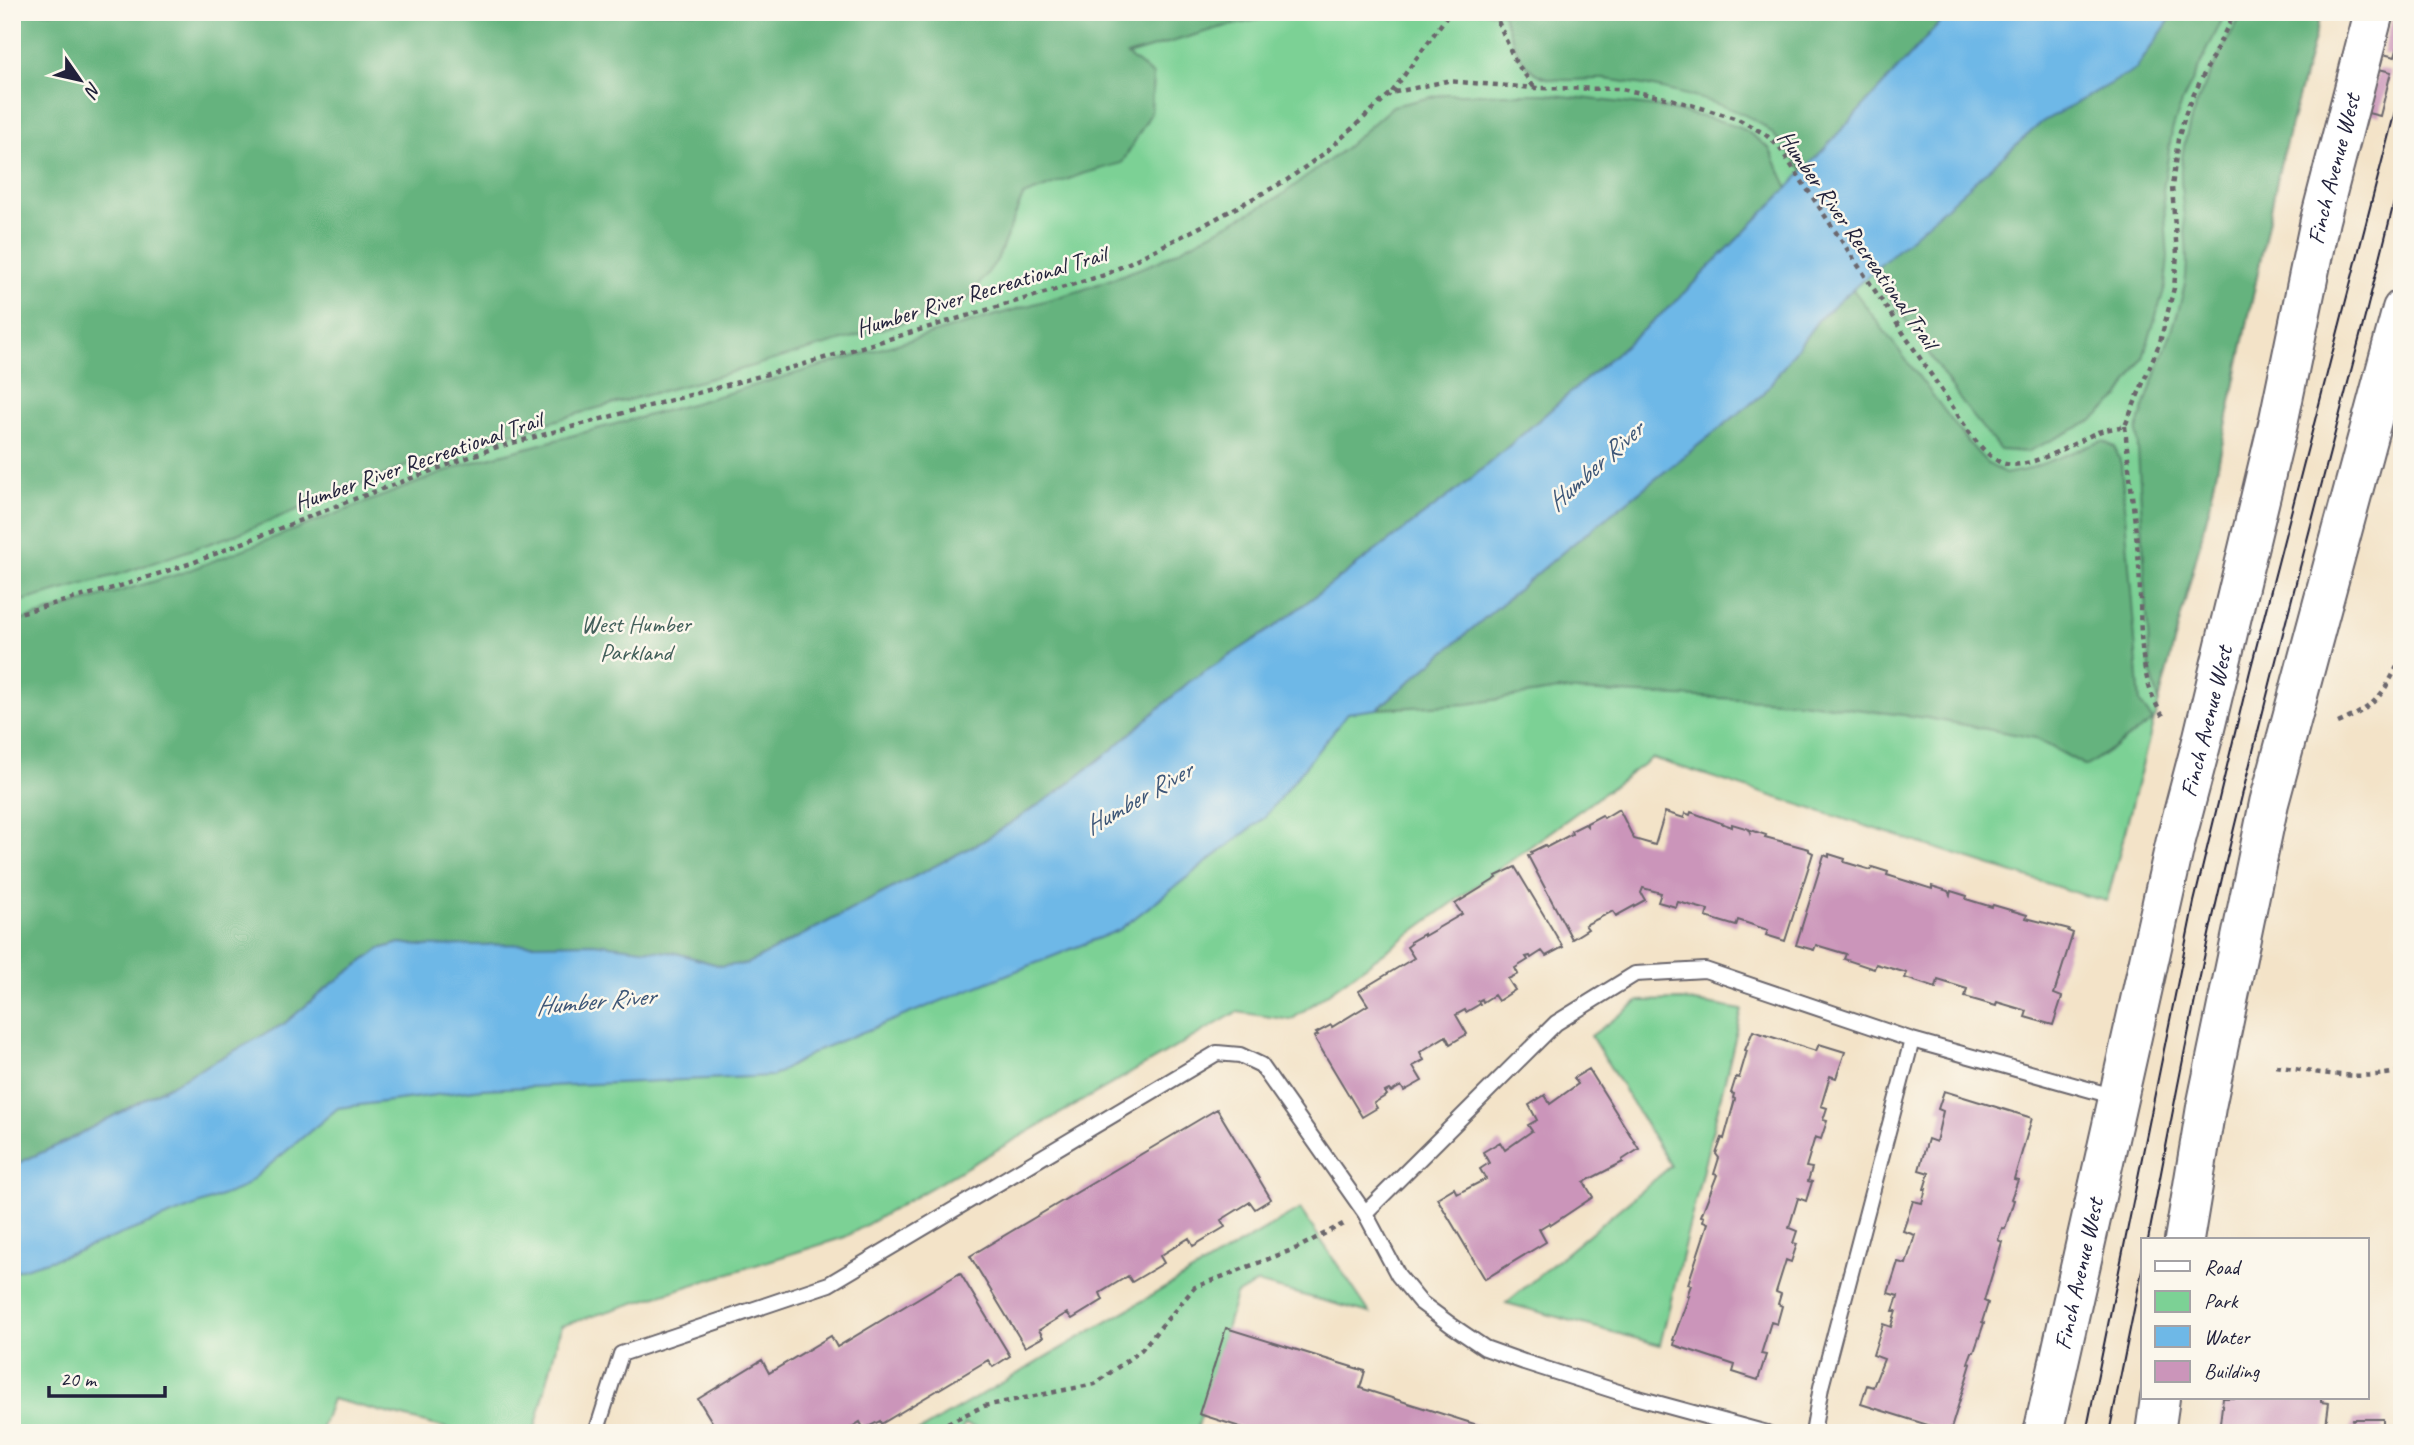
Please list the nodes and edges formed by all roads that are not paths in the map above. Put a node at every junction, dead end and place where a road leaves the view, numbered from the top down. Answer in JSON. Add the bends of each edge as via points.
{"nodes":[{"id":1,"x":2374,"y":12,"type":"edge"},
{"id":2,"x":2402,"y":309,"type":"edge"},
{"id":3,"x":1912,"y":1040,"type":"junction"},
{"id":4,"x":2118,"y":1098,"type":"junction"},
{"id":5,"x":1365,"y":1213,"type":"junction"},
{"id":6,"x":2184,"y":1238,"type":"edge"},
{"id":7,"x":2160,"y":1400,"type":"edge"},
{"id":8,"x":596,"y":1433,"type":"edge"},
{"id":9,"x":1767,"y":1433,"type":"edge"},
{"id":10,"x":1812,"y":1433,"type":"edge"},
{"id":11,"x":2043,"y":1433,"type":"edge"},
{"id":12,"x":2155,"y":1433,"type":"edge"}],
"edges":[{"from":1,"to":4,"type":"main road","name":"Finch Avenue West","via":[[2320,220],[2278,424]]},
{"from":2,"to":6,"type":"main road","via":[[2269,803],[2206,1107]]},
{"from":3,"to":4,"type":"lane"},
{"from":3,"to":5,"type":"lane","via":[[1705,970],[1635,974],[1556,1023]]},
{"from":3,"to":10,"type":"lane"},
{"from":4,"to":11,"type":"main road","name":"Finch Avenue West"},
{"from":5,"to":8,"type":"lane","via":[[1261,1065],[1240,1055],[1217,1053],[829,1284],[621,1354]]},
{"from":5,"to":9,"type":"lane","via":[[1398,1275],[1420,1302],[1485,1348],[1631,1396]]},
{"from":7,"to":12,"type":"main road"}]}
